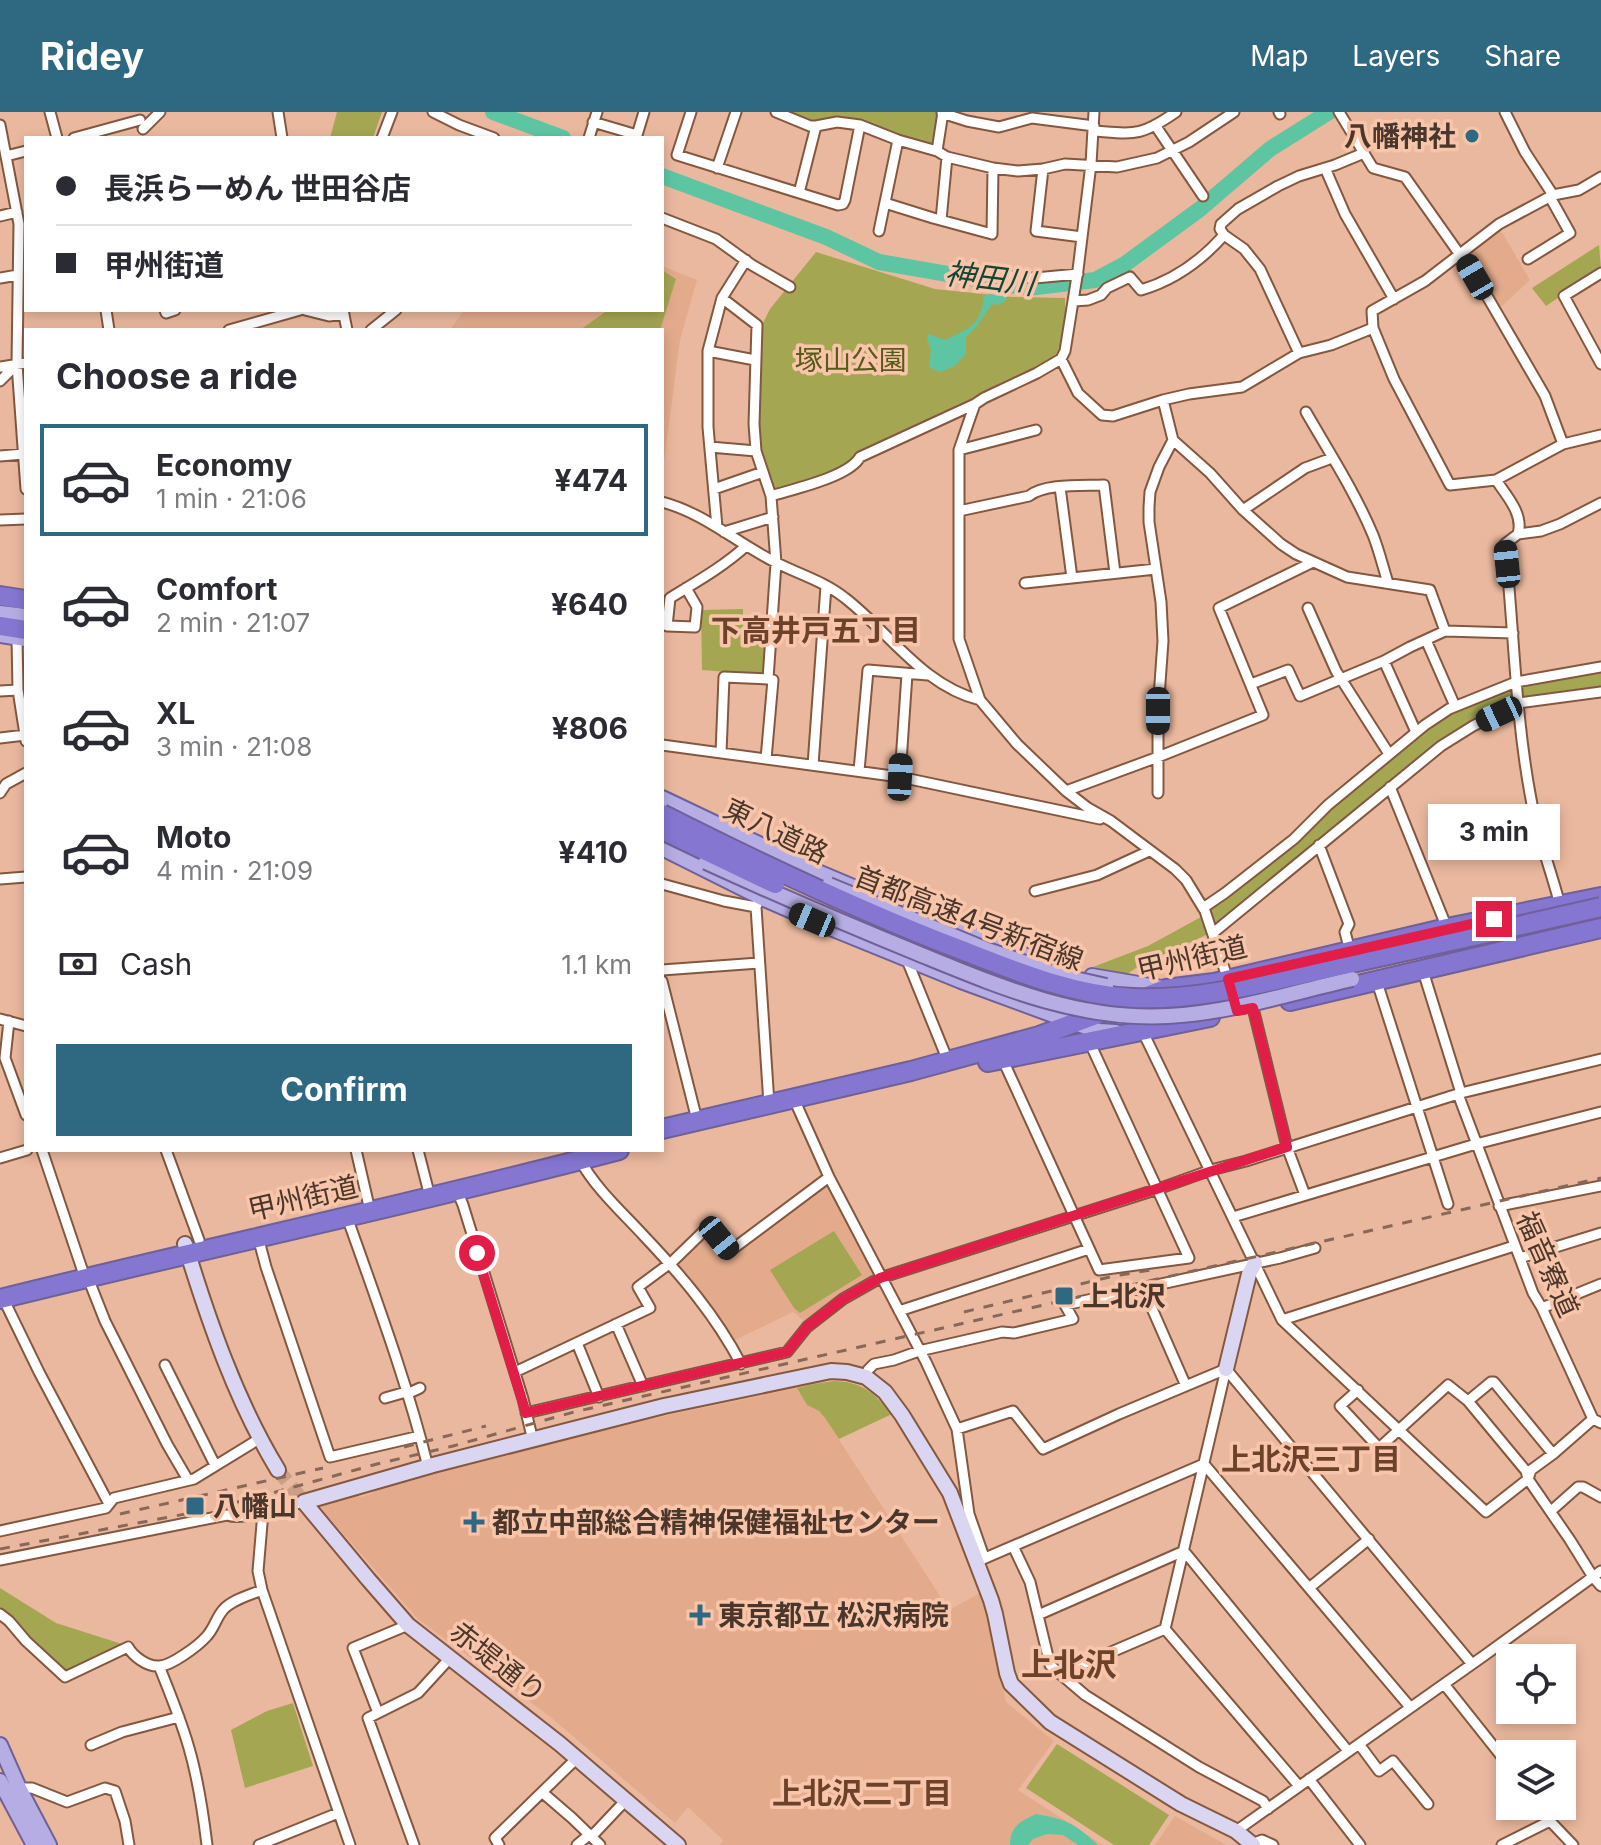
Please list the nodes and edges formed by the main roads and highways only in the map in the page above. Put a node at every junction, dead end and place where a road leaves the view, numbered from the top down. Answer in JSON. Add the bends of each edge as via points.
{"nodes":[{"id":1,"x":0,"y":589,"type":"edge"},
{"id":2,"x":24,"y":593,"type":"edge"},
{"id":3,"x":0,"y":596,"type":"edge"},
{"id":4,"x":24,"y":600,"type":"edge"},
{"id":5,"x":0,"y":604,"type":"edge"},
{"id":6,"x":24,"y":607,"type":"edge"},
{"id":7,"x":0,"y":616,"type":"edge"},
{"id":8,"x":24,"y":617,"type":"edge"},
{"id":9,"x":0,"y":626,"type":"edge"},
{"id":10,"x":0,"y":635,"type":"edge"},
{"id":11,"x":23,"y":635,"type":"edge"},
{"id":12,"x":664,"y":801,"type":"edge"},
{"id":13,"x":664,"y":801,"type":"edge"},
{"id":14,"x":664,"y":815,"type":"edge"},
{"id":15,"x":664,"y":831,"type":"edge"},
{"id":16,"x":664,"y":846,"type":"edge"},
{"id":17,"x":664,"y":846,"type":"edge"},
{"id":18,"x":1601,"y":897,"type":"edge"},
{"id":19,"x":1601,"y":907,"type":"edge"},
{"id":20,"x":906,"y":910,"type":"junction"},
{"id":21,"x":1517,"y":914,"type":"junction"},
{"id":22,"x":1601,"y":918,"type":"edge"},
{"id":23,"x":1601,"y":928,"type":"edge"},
{"id":24,"x":1526,"y":946,"type":"junction"},
{"id":25,"x":889,"y":950,"type":"junction"},
{"id":26,"x":1349,"y":954,"type":"junction"},
{"id":27,"x":1166,"y":989,"type":"junction"},
{"id":28,"x":1042,"y":1011,"type":"junction"},
{"id":29,"x":1076,"y":1023,"type":"junction"},
{"id":30,"x":1137,"y":1031,"type":"junction"},
{"id":31,"x":1039,"y":1036,"type":"junction"},
{"id":32,"x":796,"y":1104,"type":"junction"},
{"id":33,"x":664,"y":1128,"type":"edge"},
{"id":34,"x":664,"y":1138,"type":"edge"},
{"id":35,"x":603,"y":1152,"type":"edge"},
{"id":36,"x":580,"y":1155,"type":"edge"},
{"id":37,"x":455,"y":1187,"type":"junction"},
{"id":38,"x":194,"y":1247,"type":"junction"},
{"id":39,"x":1,"y":1296,"type":"edge"},
{"id":40,"x":0,"y":1745,"type":"edge"},
{"id":41,"x":0,"y":1781,"type":"edge"},
{"id":42,"x":9,"y":1797,"type":"edge"},
{"id":43,"x":34,"y":1845,"type":"edge"},
{"id":44,"x":49,"y":1845,"type":"edge"}],
"edges":[{"from":1,"to":2,"type":"main road"},
{"from":3,"to":4,"type":"highway"},
{"from":5,"to":6,"type":"main road"},
{"from":7,"to":8,"type":"main road"},
{"from":9,"to":11,"type":"highway"},
{"from":10,"to":11,"type":"main road"},
{"from":12,"to":26,"type":"main road","name":"東八道路","bridge":true,"via":[[810,877],[985,949],[1094,984],[1142,992],[1197,989]]},
{"from":13,"to":20,"type":"main road"},
{"from":14,"to":19,"type":"highway","name":"首都高速4号新宿線","bridge":true,"via":[[816,890],[941,942],[1043,981],[1116,996],[1177,997],[1241,988]]},
{"from":15,"to":22,"type":"highway","name":"首都高速4号新宿線","bridge":true,"via":[[812,900],[1003,979],[1072,1000],[1129,1009],[1230,1001]]},
{"from":16,"to":24,"type":"main road","name":"東八道路","bridge":true,"via":[[975,977],[1034,999],[1104,1014],[1167,1016],[1222,1009]]},
{"from":17,"to":25,"type":"main road","via":[[758,902]]},
{"from":18,"to":21,"type":"highway","name":"甲州街道"},
{"from":20,"to":25,"type":"main road"},
{"from":20,"to":27,"type":"main road","via":[[1055,967]]},
{"from":21,"to":26,"type":"main road","name":"東八道路"},
{"from":21,"to":26,"type":"highway","name":"甲州街道"},
{"from":23,"to":24,"type":"highway","name":"甲州街道"},
{"from":24,"to":30,"type":"highway","name":"甲州街道"},
{"from":25,"to":28,"type":"main road"},
{"from":26,"to":27,"type":"highway","name":"甲州街道"},
{"from":27,"to":29,"type":"highway","name":"甲州街道"},
{"from":28,"to":29,"type":"main road"},
{"from":28,"to":31,"type":"main road"},
{"from":29,"to":30,"type":"main road","via":[[1099,1031]]},
{"from":29,"to":31,"type":"highway","name":"甲州街道"},
{"from":30,"to":32,"type":"highway","name":"甲州街道","via":[[1002,1058],[891,1088]]},
{"from":31,"to":32,"type":"highway","name":"甲州街道"},
{"from":32,"to":33,"type":"highway","name":"甲州街道"},
{"from":32,"to":34,"type":"highway","name":"甲州街道"},
{"from":35,"to":36,"type":"highway","name":"甲州街道"},
{"from":36,"to":37,"type":"highway","name":"甲州街道"},
{"from":37,"to":38,"type":"highway","name":"甲州街道","via":[[347,1217]]},
{"from":37,"to":38,"type":"highway","name":"甲州街道","via":[[368,1202]]},
{"from":38,"to":39,"type":"highway","name":"甲州街道"},
{"from":40,"to":42,"type":"main road"},
{"from":41,"to":42,"type":"main road"},
{"from":42,"to":43,"type":"main road"},
{"from":42,"to":44,"type":"main road"}]}
